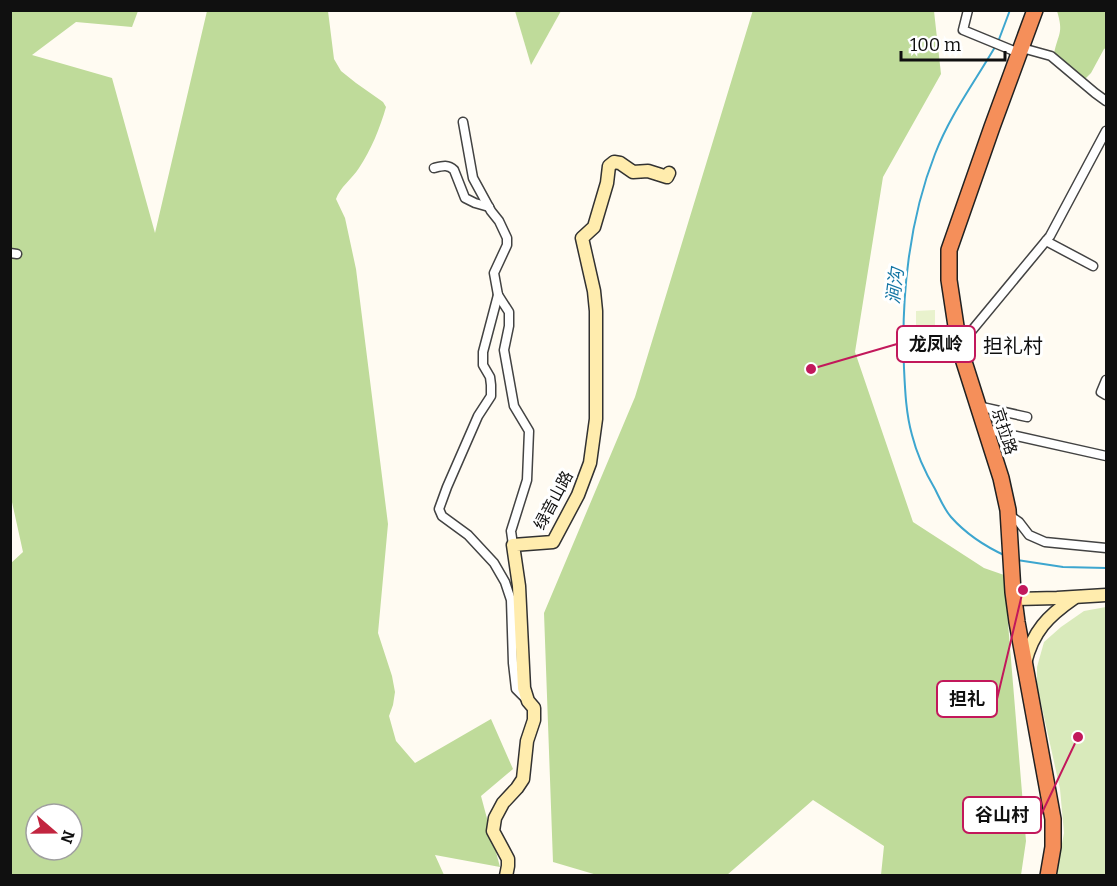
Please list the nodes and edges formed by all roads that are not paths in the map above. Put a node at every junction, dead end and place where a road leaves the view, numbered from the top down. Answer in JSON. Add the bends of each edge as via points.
{"nodes":[{"id":1,"x":968,"y":10,"type":"edge"},
{"id":2,"x":1035,"y":10,"type":"edge"},
{"id":3,"x":1016,"y":50,"type":"junction"},
{"id":4,"x":1107,"y":101,"type":"edge"},
{"id":5,"x":463,"y":122,"type":"dead end"},
{"id":6,"x":1107,"y":131,"type":"edge"},
{"id":7,"x":434,"y":168,"type":"dead end"},
{"id":8,"x":669,"y":173,"type":"dead end"},
{"id":9,"x":489,"y":207,"type":"junction"},
{"id":10,"x":1046,"y":241,"type":"junction"},
{"id":11,"x":1093,"y":266,"type":"dead end"},
{"id":12,"x":498,"y":295,"type":"junction"},
{"id":13,"x":959,"y":346,"type":"junction"},
{"id":14,"x":1107,"y":380,"type":"edge"},
{"id":15,"x":1107,"y":395,"type":"edge"},
{"id":16,"x":977,"y":405,"type":"junction"},
{"id":17,"x":1027,"y":417,"type":"dead end"},
{"id":18,"x":985,"y":429,"type":"junction"},
{"id":19,"x":1107,"y":456,"type":"edge"},
{"id":20,"x":1009,"y":515,"type":"junction"},
{"id":21,"x":513,"y":545,"type":"junction"},
{"id":22,"x":1107,"y":548,"type":"edge"},
{"id":23,"x":1013,"y":595,"type":"junction"},
{"id":24,"x":1107,"y":595,"type":"edge"},
{"id":25,"x":1075,"y":597,"type":"junction"},
{"id":26,"x":1024,"y":668,"type":"junction"},
{"id":27,"x":528,"y":701,"type":"junction"},
{"id":28,"x":506,"y":876,"type":"edge"},
{"id":29,"x":1048,"y":876,"type":"edge"}],
"edges":[{"from":1,"to":3,"type":"street","via":[[963,30]]},
{"from":2,"to":3,"type":"highway","name":"京拉路"},
{"from":3,"to":4,"type":"street","via":[[1051,56]]},
{"from":3,"to":13,"type":"highway","name":"京拉路","via":[[949,250],[949,280]]},
{"from":5,"to":9,"type":"street","via":[[473,178]]},
{"from":6,"to":10,"type":"street"},
{"from":7,"to":9,"type":"street","via":[[450,167],[465,198]]},
{"from":8,"to":21,"type":"street","name":"绿音山路","via":[[667,177],[648,171],[633,172],[614,162],[609,166],[594,226],[582,238],[596,311],[596,419],[590,463],[553,542]]},
{"from":9,"to":12,"type":"street","via":[[507,238],[494,273]]},
{"from":10,"to":11,"type":"street"},
{"from":10,"to":13,"type":"street"},
{"from":12,"to":21,"type":"street","via":[[509,312],[504,350],[514,406],[529,431],[527,480],[511,531]]},
{"from":12,"to":27,"type":"street","via":[[483,352],[491,396],[478,416],[440,509],[442,516],[468,535],[494,563],[505,582],[510,600],[516,689]]},
{"from":13,"to":16,"type":"highway","name":"京拉路"},
{"from":14,"to":15,"type":"street","via":[[1101,392]]},
{"from":16,"to":17,"type":"street"},
{"from":16,"to":18,"type":"highway","name":"京拉路"},
{"from":18,"to":19,"type":"street"},
{"from":18,"to":20,"type":"highway","name":"京拉路"},
{"from":20,"to":22,"type":"street","via":[[1029,535],[1045,542]]},
{"from":20,"to":23,"type":"highway","name":"京拉路"},
{"from":21,"to":27,"type":"street"},
{"from":23,"to":25,"type":"street"},
{"from":23,"to":26,"type":"highway","name":"京拉路"},
{"from":24,"to":25,"type":"street"},
{"from":25,"to":26,"type":"street","via":[[1041,626]]},
{"from":26,"to":29,"type":"highway","name":"京拉路","via":[[1053,819]]},
{"from":27,"to":28,"type":"street","via":[[534,708],[534,720],[523,778],[503,803],[493,831],[508,859]]}]}
